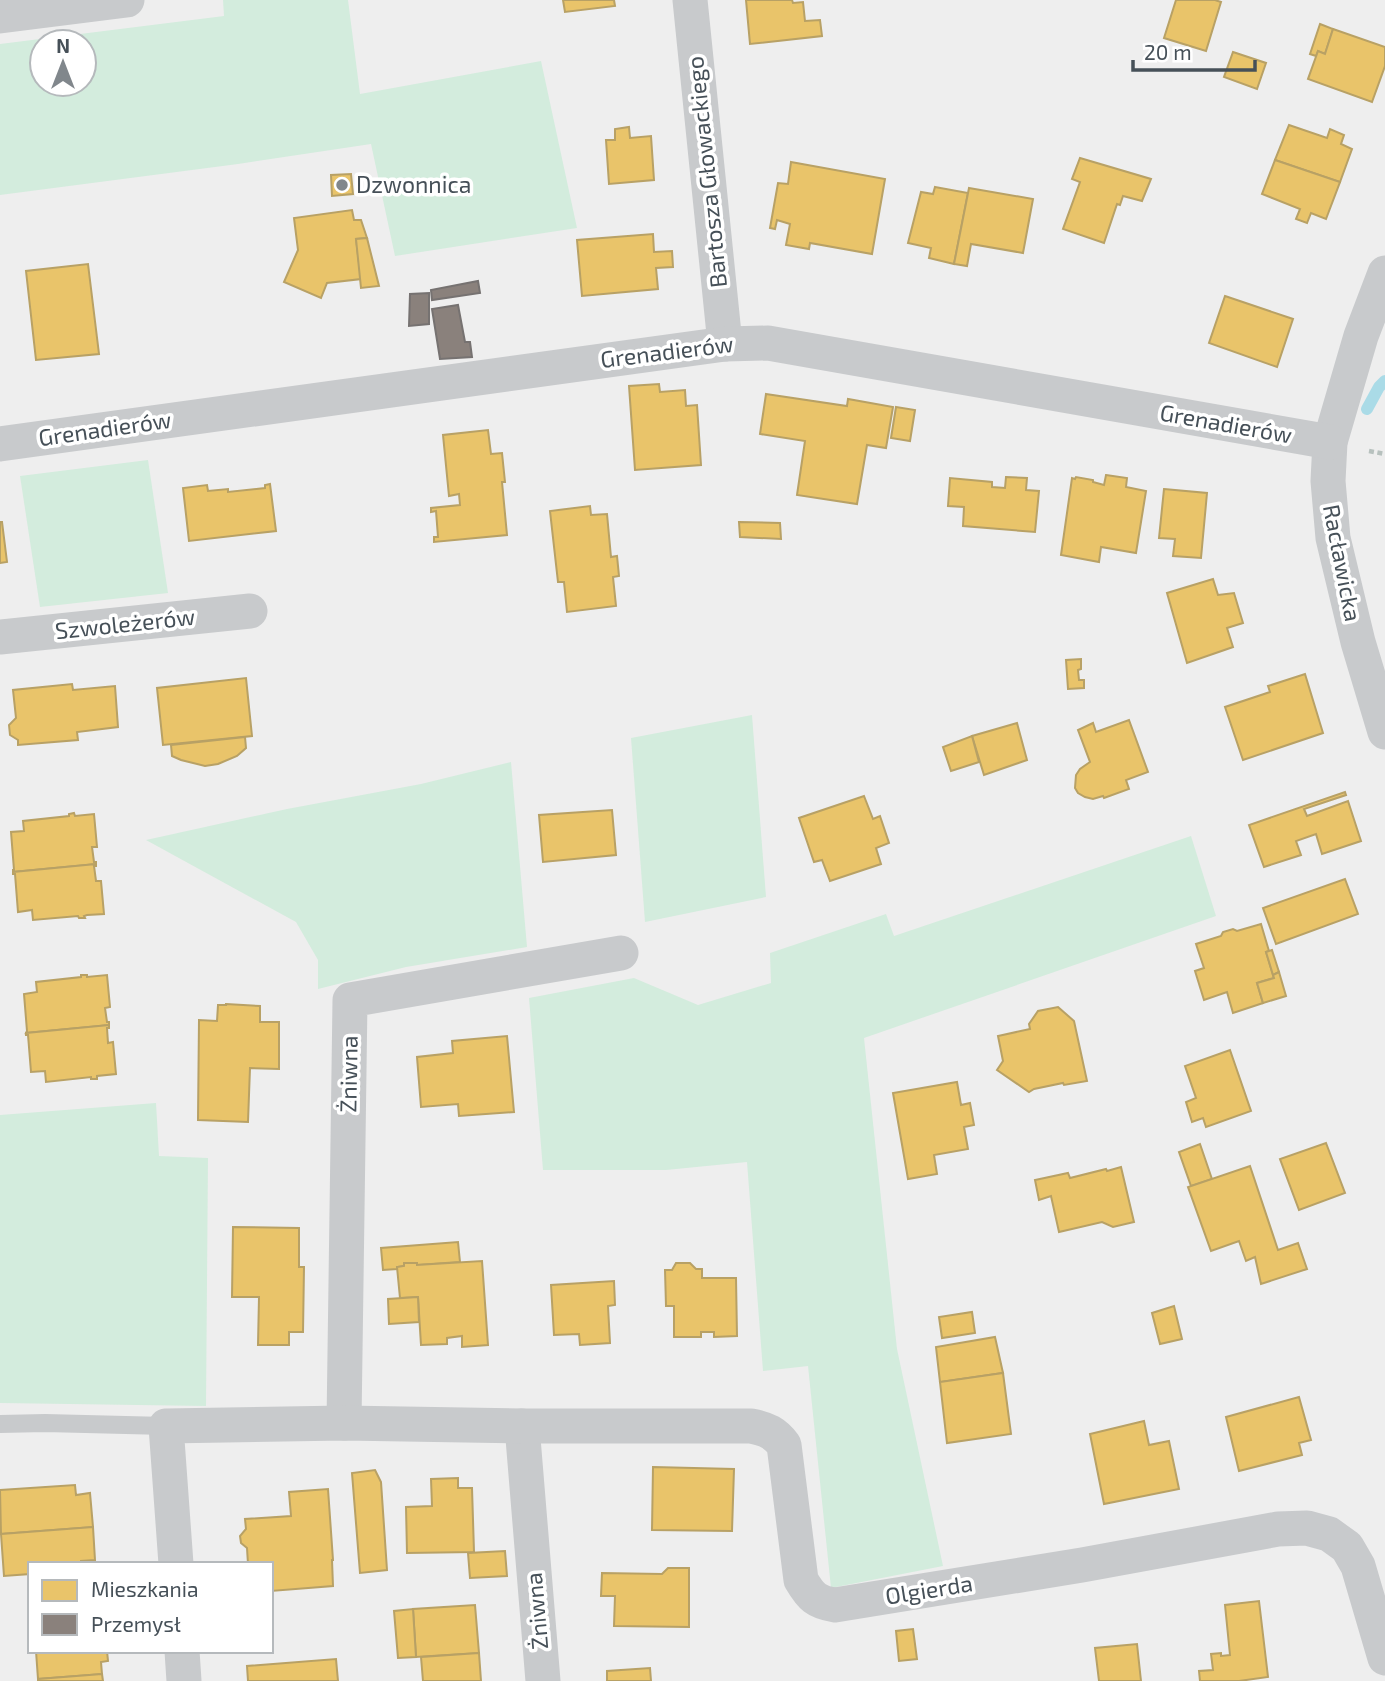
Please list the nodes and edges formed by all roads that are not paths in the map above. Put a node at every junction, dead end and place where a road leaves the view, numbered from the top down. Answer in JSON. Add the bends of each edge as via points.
{"nodes":[{"id":1,"x":128,"y":0,"type":"edge"},
{"id":2,"x":690,"y":0,"type":"edge"},
{"id":3,"x":0,"y":16,"type":"edge"},
{"id":4,"x":1385,"y":272,"type":"edge"},
{"id":5,"x":724,"y":344,"type":"junction"},
{"id":6,"x":1330,"y":442,"type":"junction"},
{"id":7,"x":0,"y":444,"type":"edge"},
{"id":8,"x":250,"y":611,"type":"dead end"},
{"id":9,"x":0,"y":637,"type":"edge"},
{"id":10,"x":1385,"y":732,"type":"edge"},
{"id":11,"x":621,"y":953,"type":"dead end"},
{"id":12,"x":344,"y":1423,"type":"junction"},
{"id":13,"x":0,"y":1424,"type":"edge"},
{"id":14,"x":166,"y":1426,"type":"junction"},
{"id":15,"x":522,"y":1426,"type":"junction"},
{"id":16,"x":176,"y":1562,"type":"edge"},
{"id":17,"x":182,"y":1653,"type":"edge"},
{"id":18,"x":1385,"y":1658,"type":"edge"},
{"id":19,"x":184,"y":1681,"type":"edge"},
{"id":20,"x":543,"y":1681,"type":"edge"}],
"edges":[{"from":1,"to":3,"type":"street"},
{"from":2,"to":5,"type":"street","name":"Bartosza Głowackiego"},
{"from":4,"to":6,"type":"street","name":"Racławicka"},
{"from":5,"to":6,"type":"street","name":"Grenadierów","via":[[768,343]]},
{"from":5,"to":7,"type":"street","name":"Grenadierów"},
{"from":6,"to":10,"type":"street","name":"Racławicka","via":[[1328,481],[1334,538]]},
{"from":8,"to":9,"type":"street","name":"Szwoleżerów"},
{"from":11,"to":12,"type":"street","name":"Żniwna","via":[[350,1000]]},
{"from":12,"to":14,"type":"street"},
{"from":12,"to":15,"type":"street"},
{"from":13,"to":14,"type":"lane"},
{"from":14,"to":16,"type":"street"},
{"from":15,"to":18,"type":"street","name":"Olgierda","via":[[751,1426],[776,1434],[784,1445],[801,1580],[821,1603],[835,1605],[1278,1529],[1307,1528],[1329,1534],[1347,1547],[1358,1566]]},
{"from":15,"to":20,"type":"street","name":"Żniwna"},
{"from":17,"to":19,"type":"street"}]}
